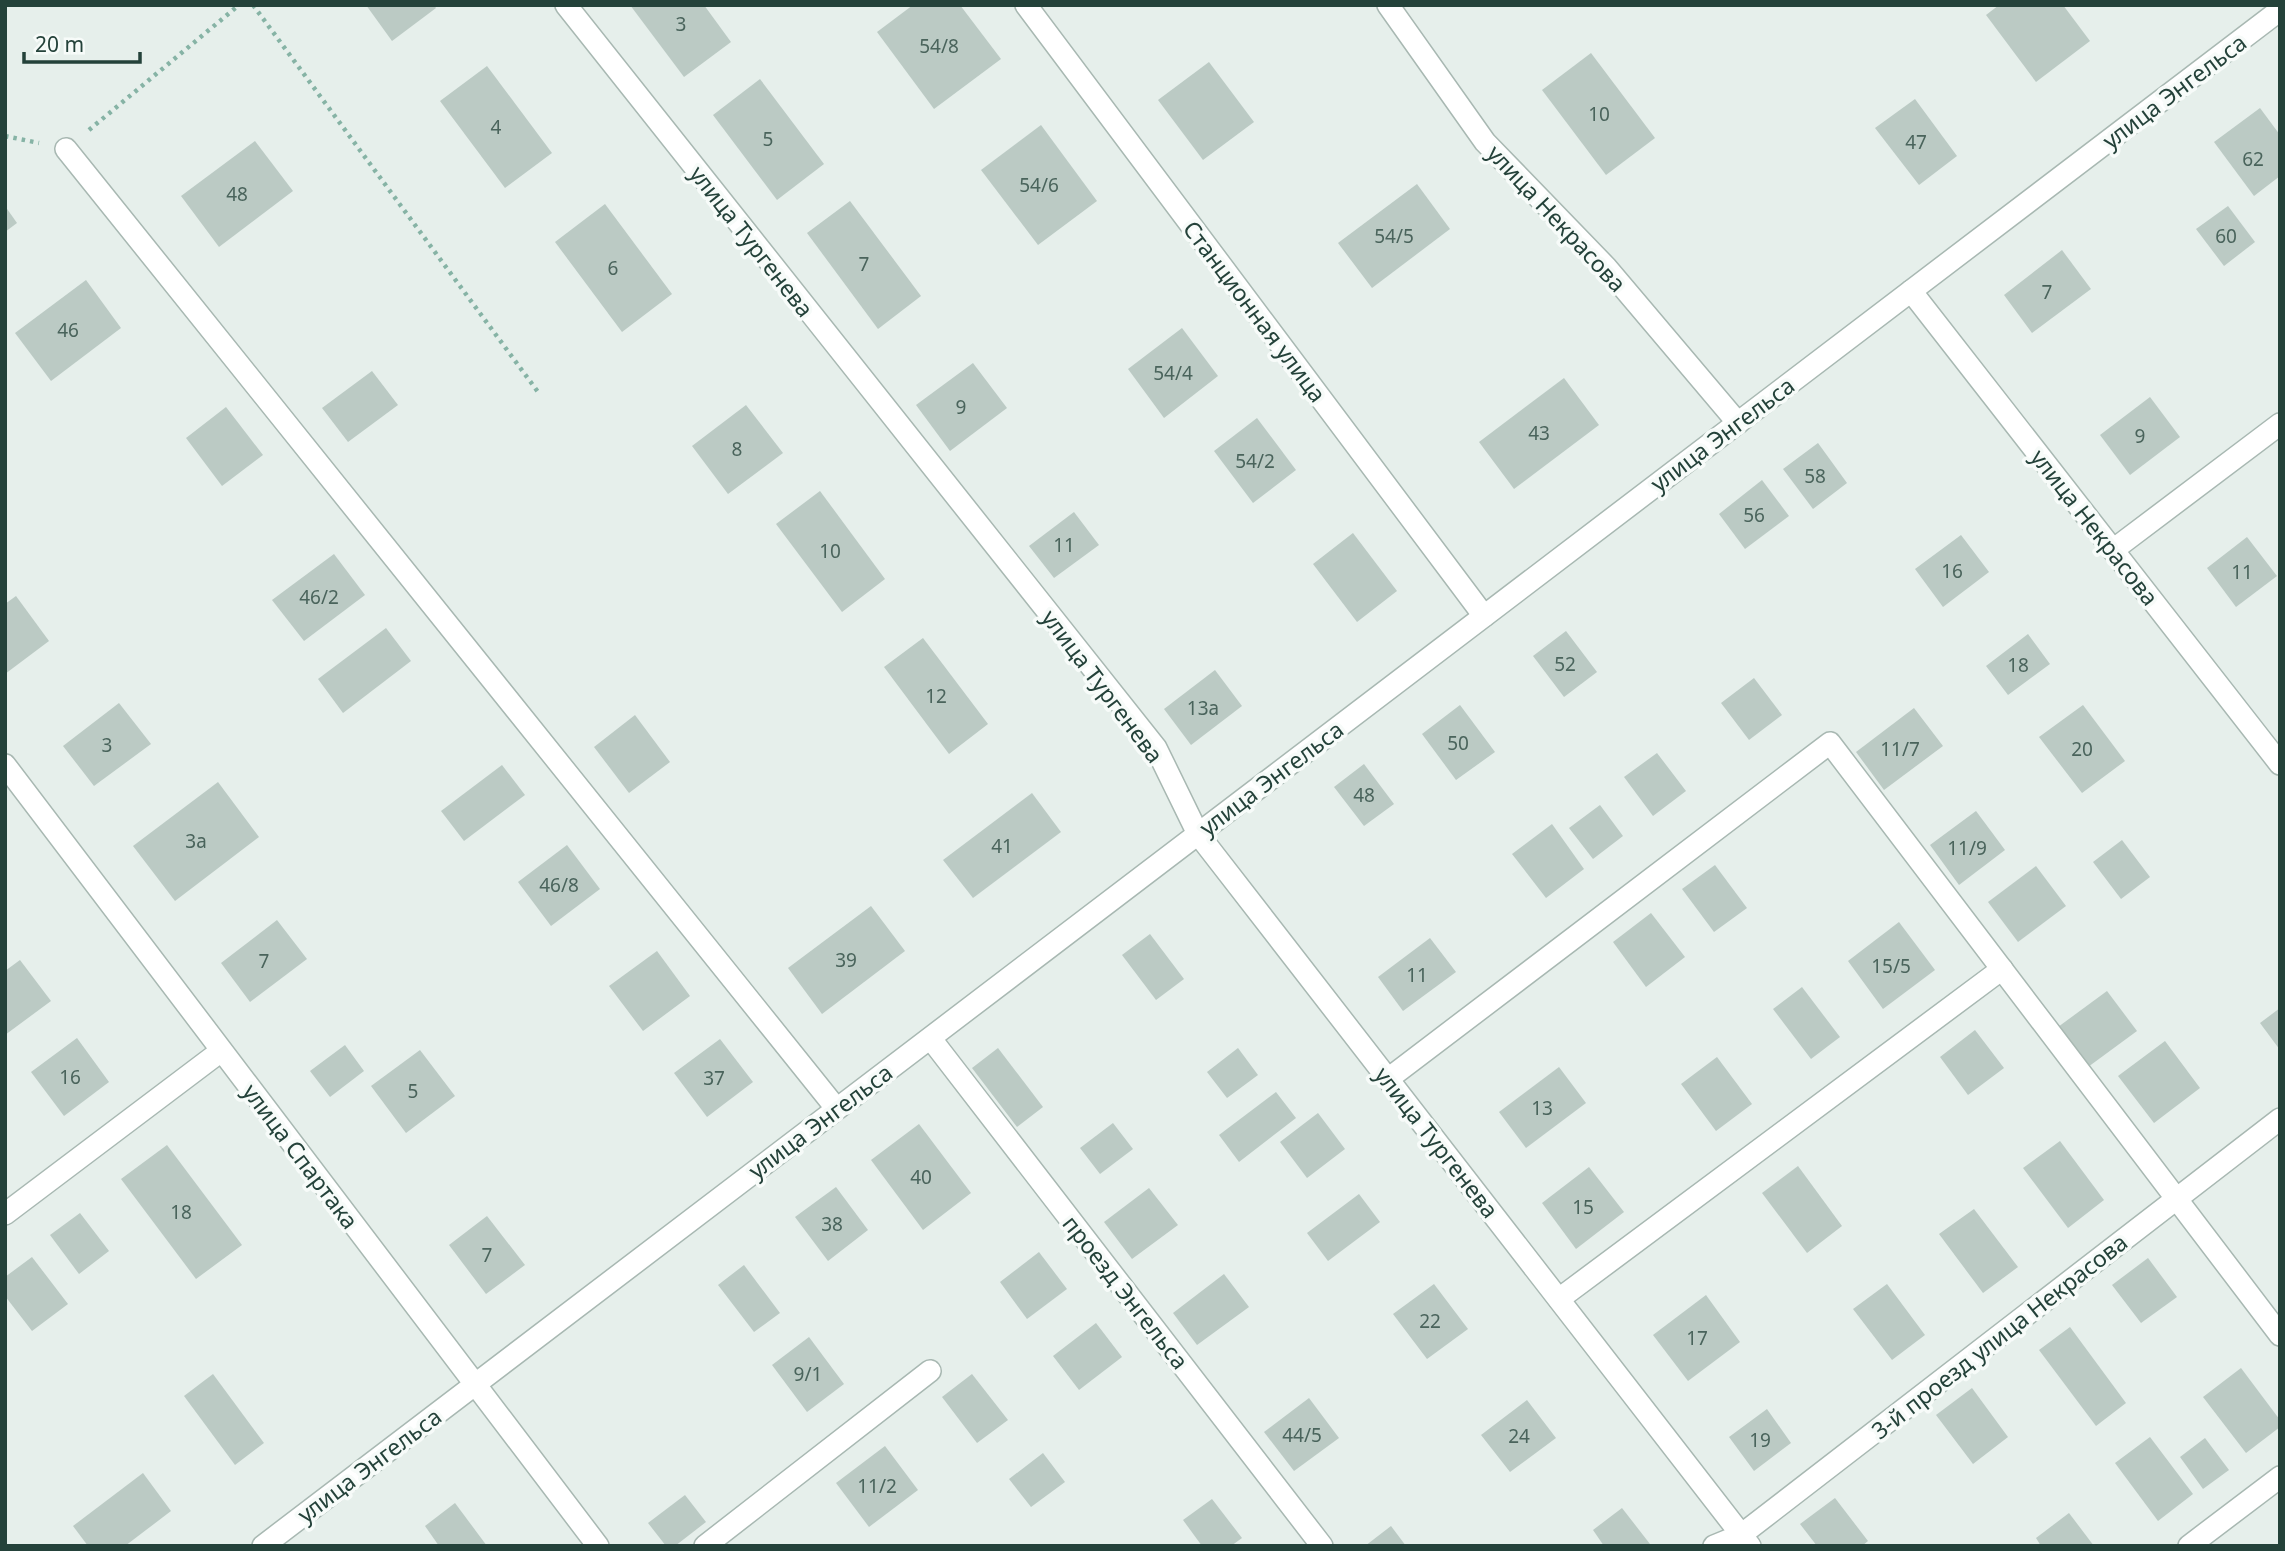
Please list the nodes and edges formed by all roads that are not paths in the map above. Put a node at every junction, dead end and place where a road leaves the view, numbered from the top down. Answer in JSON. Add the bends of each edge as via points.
{"nodes":[{"id":1,"x":566,"y":5,"type":"edge"},
{"id":2,"x":1026,"y":5,"type":"edge"},
{"id":3,"x":1388,"y":5,"type":"edge"},
{"id":4,"x":2280,"y":10,"type":"edge"},
{"id":5,"x":66,"y":149,"type":"road end"},
{"id":6,"x":1911,"y":291,"type":"junction"},
{"id":7,"x":1738,"y":423,"type":"junction"},
{"id":8,"x":2280,"y":424,"type":"edge"},
{"id":9,"x":2113,"y":550,"type":"junction"},
{"id":10,"x":1484,"y":616,"type":"junction"},
{"id":11,"x":2278,"y":759,"type":"edge"},
{"id":12,"x":5,"y":765,"type":"edge"},
{"id":13,"x":1198,"y":834,"type":"junction"},
{"id":14,"x":2002,"y":969,"type":"junction"},
{"id":15,"x":931,"y":1039,"type":"junction"},
{"id":16,"x":221,"y":1051,"type":"junction"},
{"id":17,"x":1388,"y":1079,"type":"junction"},
{"id":18,"x":836,"y":1108,"type":"junction"},
{"id":19,"x":2280,"y":1119,"type":"edge"},
{"id":20,"x":2176,"y":1199,"type":"junction"},
{"id":21,"x":5,"y":1214,"type":"edge"},
{"id":22,"x":1559,"y":1300,"type":"junction"},
{"id":23,"x":2280,"y":1335,"type":"edge"},
{"id":24,"x":930,"y":1371,"type":"dead end"},
{"id":25,"x":475,"y":1384,"type":"junction"},
{"id":26,"x":2280,"y":1477,"type":"edge"},
{"id":27,"x":1746,"y":1540,"type":"edge"},
{"id":28,"x":263,"y":1546,"type":"edge"},
{"id":29,"x":598,"y":1546,"type":"edge"},
{"id":30,"x":705,"y":1546,"type":"edge"},
{"id":31,"x":1322,"y":1546,"type":"edge"},
{"id":32,"x":1714,"y":1546,"type":"edge"},
{"id":33,"x":2189,"y":1546,"type":"edge"}],
"edges":[{"from":1,"to":13,"type":"street","name":"улица Тургенева","via":[[1156,748]]},
{"from":2,"to":10,"type":"street","name":"Станционная улица"},
{"from":3,"to":7,"type":"street","name":"улица Некрасова","via":[[1485,142],[1606,267]]},
{"from":4,"to":6,"type":"street","name":"улица Энгельса"},
{"from":5,"to":18,"type":"street"},
{"from":6,"to":7,"type":"street","name":"улица Энгельса"},
{"from":6,"to":9,"type":"street","name":"улица Некрасова"},
{"from":7,"to":10,"type":"street","name":"улица Энгельса"},
{"from":8,"to":9,"type":"street"},
{"from":9,"to":11,"type":"street","name":"улица Некрасова"},
{"from":10,"to":13,"type":"street","name":"улица Энгельса"},
{"from":12,"to":16,"type":"street","name":"улица Спартака"},
{"from":13,"to":15,"type":"street","name":"улица Энгельса"},
{"from":13,"to":17,"type":"street","name":"улица Тургенева"},
{"from":14,"to":17,"type":"street","via":[[1830,743]]},
{"from":14,"to":20,"type":"street"},
{"from":14,"to":22,"type":"street"},
{"from":15,"to":18,"type":"street","name":"улица Энгельса"},
{"from":15,"to":31,"type":"street","name":"проезд Энгельса"},
{"from":16,"to":21,"type":"street"},
{"from":16,"to":25,"type":"street","name":"улица Спартака"},
{"from":17,"to":22,"type":"street","name":"улица Тургенева"},
{"from":18,"to":25,"type":"street","name":"улица Энгельса"},
{"from":19,"to":20,"type":"street","name":"3-й проезд улица Некрасова"},
{"from":20,"to":23,"type":"street"},
{"from":20,"to":27,"type":"street","name":"3-й проезд улица Некрасова"},
{"from":22,"to":27,"type":"street","name":"улица Тургенева"},
{"from":24,"to":30,"type":"street"},
{"from":25,"to":28,"type":"street","name":"улица Энгельса"},
{"from":25,"to":29,"type":"street","name":"улица Спартака"},
{"from":26,"to":33,"type":"street"},
{"from":27,"to":32,"type":"street","name":"3-й проезд улица Некрасова"}]}
